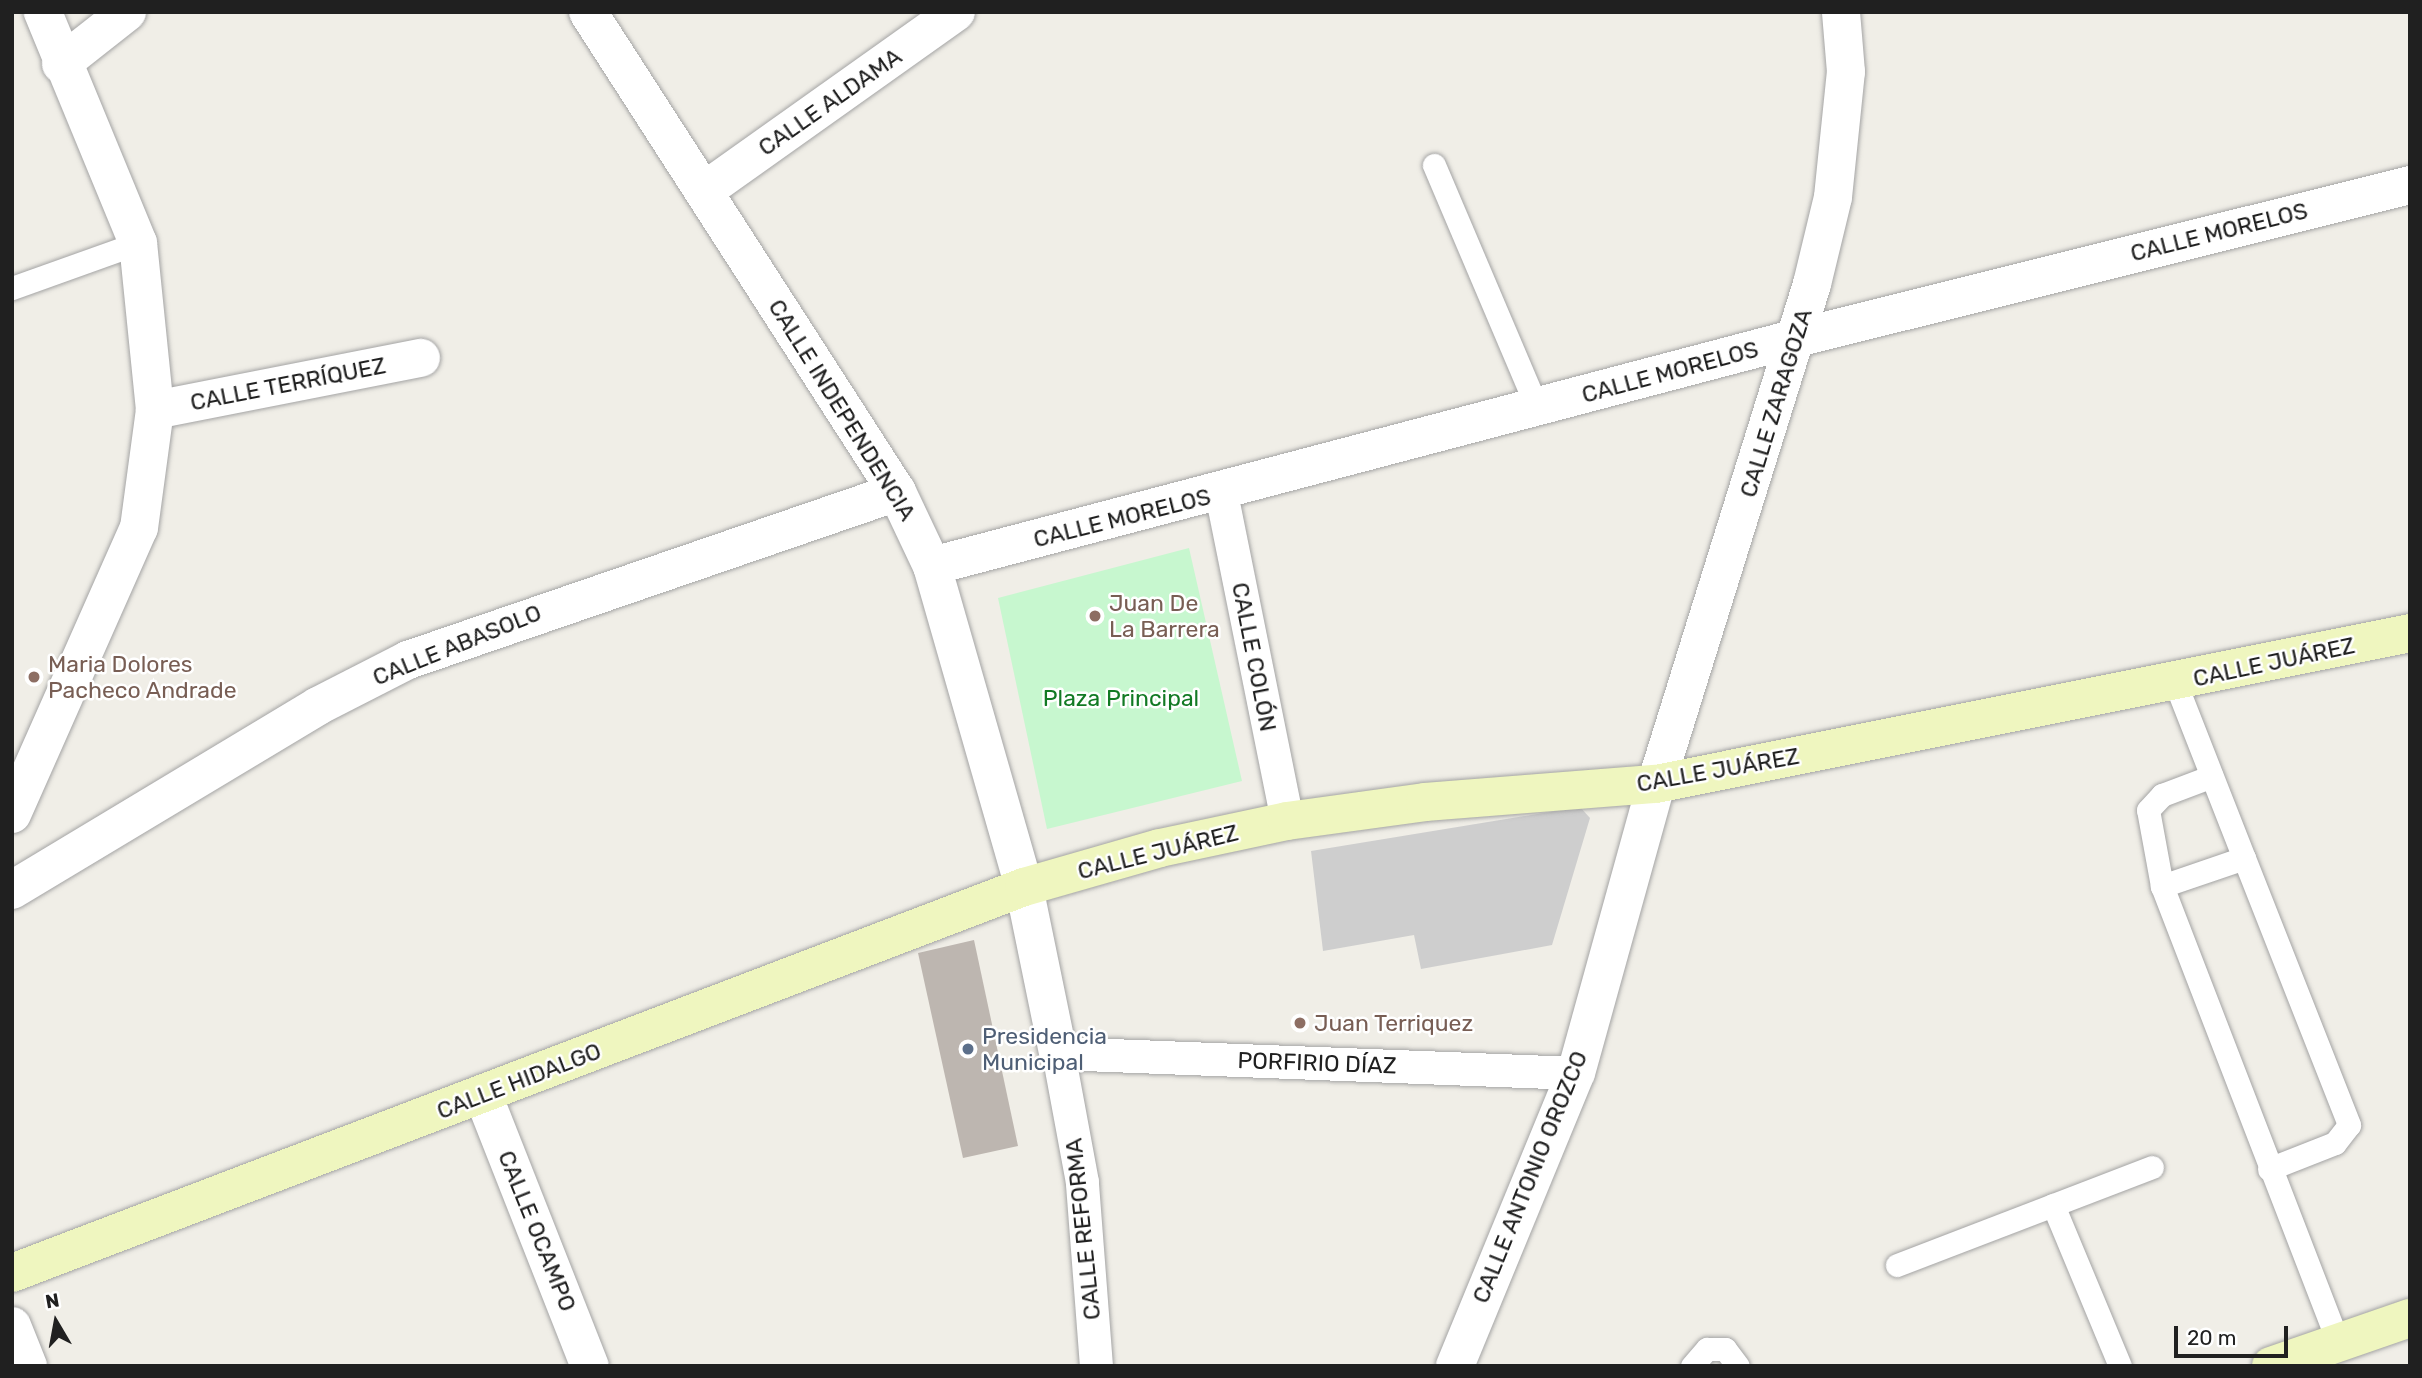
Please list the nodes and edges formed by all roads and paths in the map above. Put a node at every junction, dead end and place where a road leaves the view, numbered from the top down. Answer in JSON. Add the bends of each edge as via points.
{"nodes":[{"id":1,"x":43,"y":12,"type":"edge"},
{"id":2,"x":127,"y":12,"type":"edge"},
{"id":3,"x":588,"y":12,"type":"edge"},
{"id":4,"x":956,"y":12,"type":"edge"},
{"id":5,"x":1841,"y":12,"type":"edge"},
{"id":6,"x":61,"y":64,"type":"junction"},
{"id":7,"x":1434,"y":165,"type":"dead end"},
{"id":8,"x":2410,"y":185,"type":"edge"},
{"id":9,"x":704,"y":191,"type":"junction"},
{"id":10,"x":138,"y":243,"type":"junction"},
{"id":11,"x":12,"y":288,"type":"edge"},
{"id":12,"x":1797,"y":338,"type":"junction"},
{"id":13,"x":421,"y":358,"type":"dead end"},
{"id":14,"x":1537,"y":408,"type":"junction"},
{"id":15,"x":155,"y":410,"type":"junction"},
{"id":16,"x":897,"y":492,"type":"junction"},
{"id":17,"x":1221,"y":493,"type":"junction"},
{"id":18,"x":932,"y":566,"type":"junction"},
{"id":19,"x":2410,"y":633,"type":"edge"},
{"id":20,"x":2175,"y":682,"type":"junction"},
{"id":21,"x":2212,"y":776,"type":"junction"},
{"id":22,"x":1656,"y":784,"type":"junction"},
{"id":23,"x":12,"y":814,"type":"edge"},
{"id":24,"x":1287,"y":821,"type":"junction"},
{"id":25,"x":2244,"y":858,"type":"junction"},
{"id":26,"x":2162,"y":886,"type":"junction"},
{"id":27,"x":1024,"y":887,"type":"junction"},
{"id":28,"x":12,"y":890,"type":"edge"},
{"id":29,"x":1058,"y":1053,"type":"junction"},
{"id":30,"x":1576,"y":1073,"type":"junction"},
{"id":31,"x":484,"y":1095,"type":"junction"},
{"id":32,"x":2152,"y":1167,"type":"dead end"},
{"id":33,"x":2269,"y":1168,"type":"junction"},
{"id":34,"x":2053,"y":1205,"type":"junction"},
{"id":35,"x":1897,"y":1265,"type":"dead end"},
{"id":36,"x":12,"y":1273,"type":"edge"},
{"id":37,"x":2410,"y":1318,"type":"edge"},
{"id":38,"x":12,"y":1325,"type":"edge"},
{"id":39,"x":2341,"y":1354,"type":"edge"},
{"id":40,"x":28,"y":1366,"type":"edge"},
{"id":41,"x":590,"y":1366,"type":"edge"},
{"id":42,"x":1096,"y":1366,"type":"edge"},
{"id":43,"x":1455,"y":1366,"type":"edge"},
{"id":44,"x":1692,"y":1366,"type":"edge"},
{"id":45,"x":1738,"y":1366,"type":"edge"},
{"id":46,"x":2120,"y":1366,"type":"edge"},
{"id":47,"x":2271,"y":1366,"type":"edge"}],
"edges":[{"from":1,"to":6,"type":"street"},
{"from":2,"to":6,"type":"street"},
{"from":3,"to":9,"type":"street","name":"CALLE INDEPENDENCIA"},
{"from":4,"to":9,"type":"street","name":"CALLE ALDAMA"},
{"from":5,"to":12,"type":"street","name":"CALLE ZARAGOZA","via":[[1846,72],[1833,197]]},
{"from":6,"to":10,"type":"street","via":[[110,162]]},
{"from":7,"to":14,"type":"lane"},
{"from":8,"to":12,"type":"street","name":"CALLE MORELOS"},
{"from":9,"to":16,"type":"street","name":"CALLE INDEPENDENCIA"},
{"from":10,"to":11,"type":"lane"},
{"from":10,"to":15,"type":"street"},
{"from":12,"to":14,"type":"street","name":"CALLE MORELOS"},
{"from":12,"to":22,"type":"street","name":"CALLE ZARAGOZA"},
{"from":13,"to":15,"type":"street","name":"CALLE TERRÍQUEZ"},
{"from":14,"to":17,"type":"street","name":"CALLE MORELOS"},
{"from":15,"to":23,"type":"street","via":[[138,528]]},
{"from":16,"to":18,"type":"street","name":"CALLE INDEPENDENCIA"},
{"from":16,"to":28,"type":"street","name":"CALLE ABASOLO","via":[[408,660],[318,706]]},
{"from":17,"to":18,"type":"street","name":"CALLE MORELOS"},
{"from":17,"to":24,"type":"street","name":"CALLE COLÓN"},
{"from":18,"to":27,"type":"street","name":"CALLE INDEPENDENCIA"},
{"from":19,"to":20,"type":"main road","name":"CALLE JUÁREZ"},
{"from":20,"to":21,"type":"lane"},
{"from":20,"to":22,"type":"main road","name":"CALLE JUÁREZ"},
{"from":21,"to":25,"type":"lane"},
{"from":21,"to":26,"type":"lane","via":[[2162,795],[2148,810]]},
{"from":22,"to":24,"type":"main road","name":"CALLE JUÁREZ"},
{"from":22,"to":30,"type":"street","name":"CALLE ANTONIO OROZCO"},
{"from":24,"to":27,"type":"main road","name":"CALLE JUÁREZ","via":[[1160,848]]},
{"from":25,"to":26,"type":"lane"},
{"from":25,"to":33,"type":"lane","via":[[2349,1125],[2335,1143]]},
{"from":26,"to":33,"type":"lane"},
{"from":27,"to":29,"type":"street","name":"CALLE REFORMA"},
{"from":27,"to":31,"type":"main road","name":"CALLE HIDALGO"},
{"from":29,"to":30,"type":"street","name":"PORFIRIO DÍAZ"},
{"from":29,"to":42,"type":"street","name":"CALLE REFORMA","via":[[1082,1182]]},
{"from":30,"to":43,"type":"street","name":"CALLE ANTONIO OROZCO"},
{"from":31,"to":36,"type":"main road","name":"CALLE HIDALGO"},
{"from":31,"to":41,"type":"street","name":"CALLE OCAMPO"},
{"from":32,"to":34,"type":"lane"},
{"from":33,"to":39,"type":"lane"},
{"from":34,"to":35,"type":"lane"},
{"from":34,"to":46,"type":"lane"},
{"from":37,"to":39,"type":"main road"},
{"from":38,"to":40,"type":"street"},
{"from":39,"to":47,"type":"main road"},
{"from":44,"to":45,"type":"lane","via":[[1707,1349],[1725,1349]]}]}
